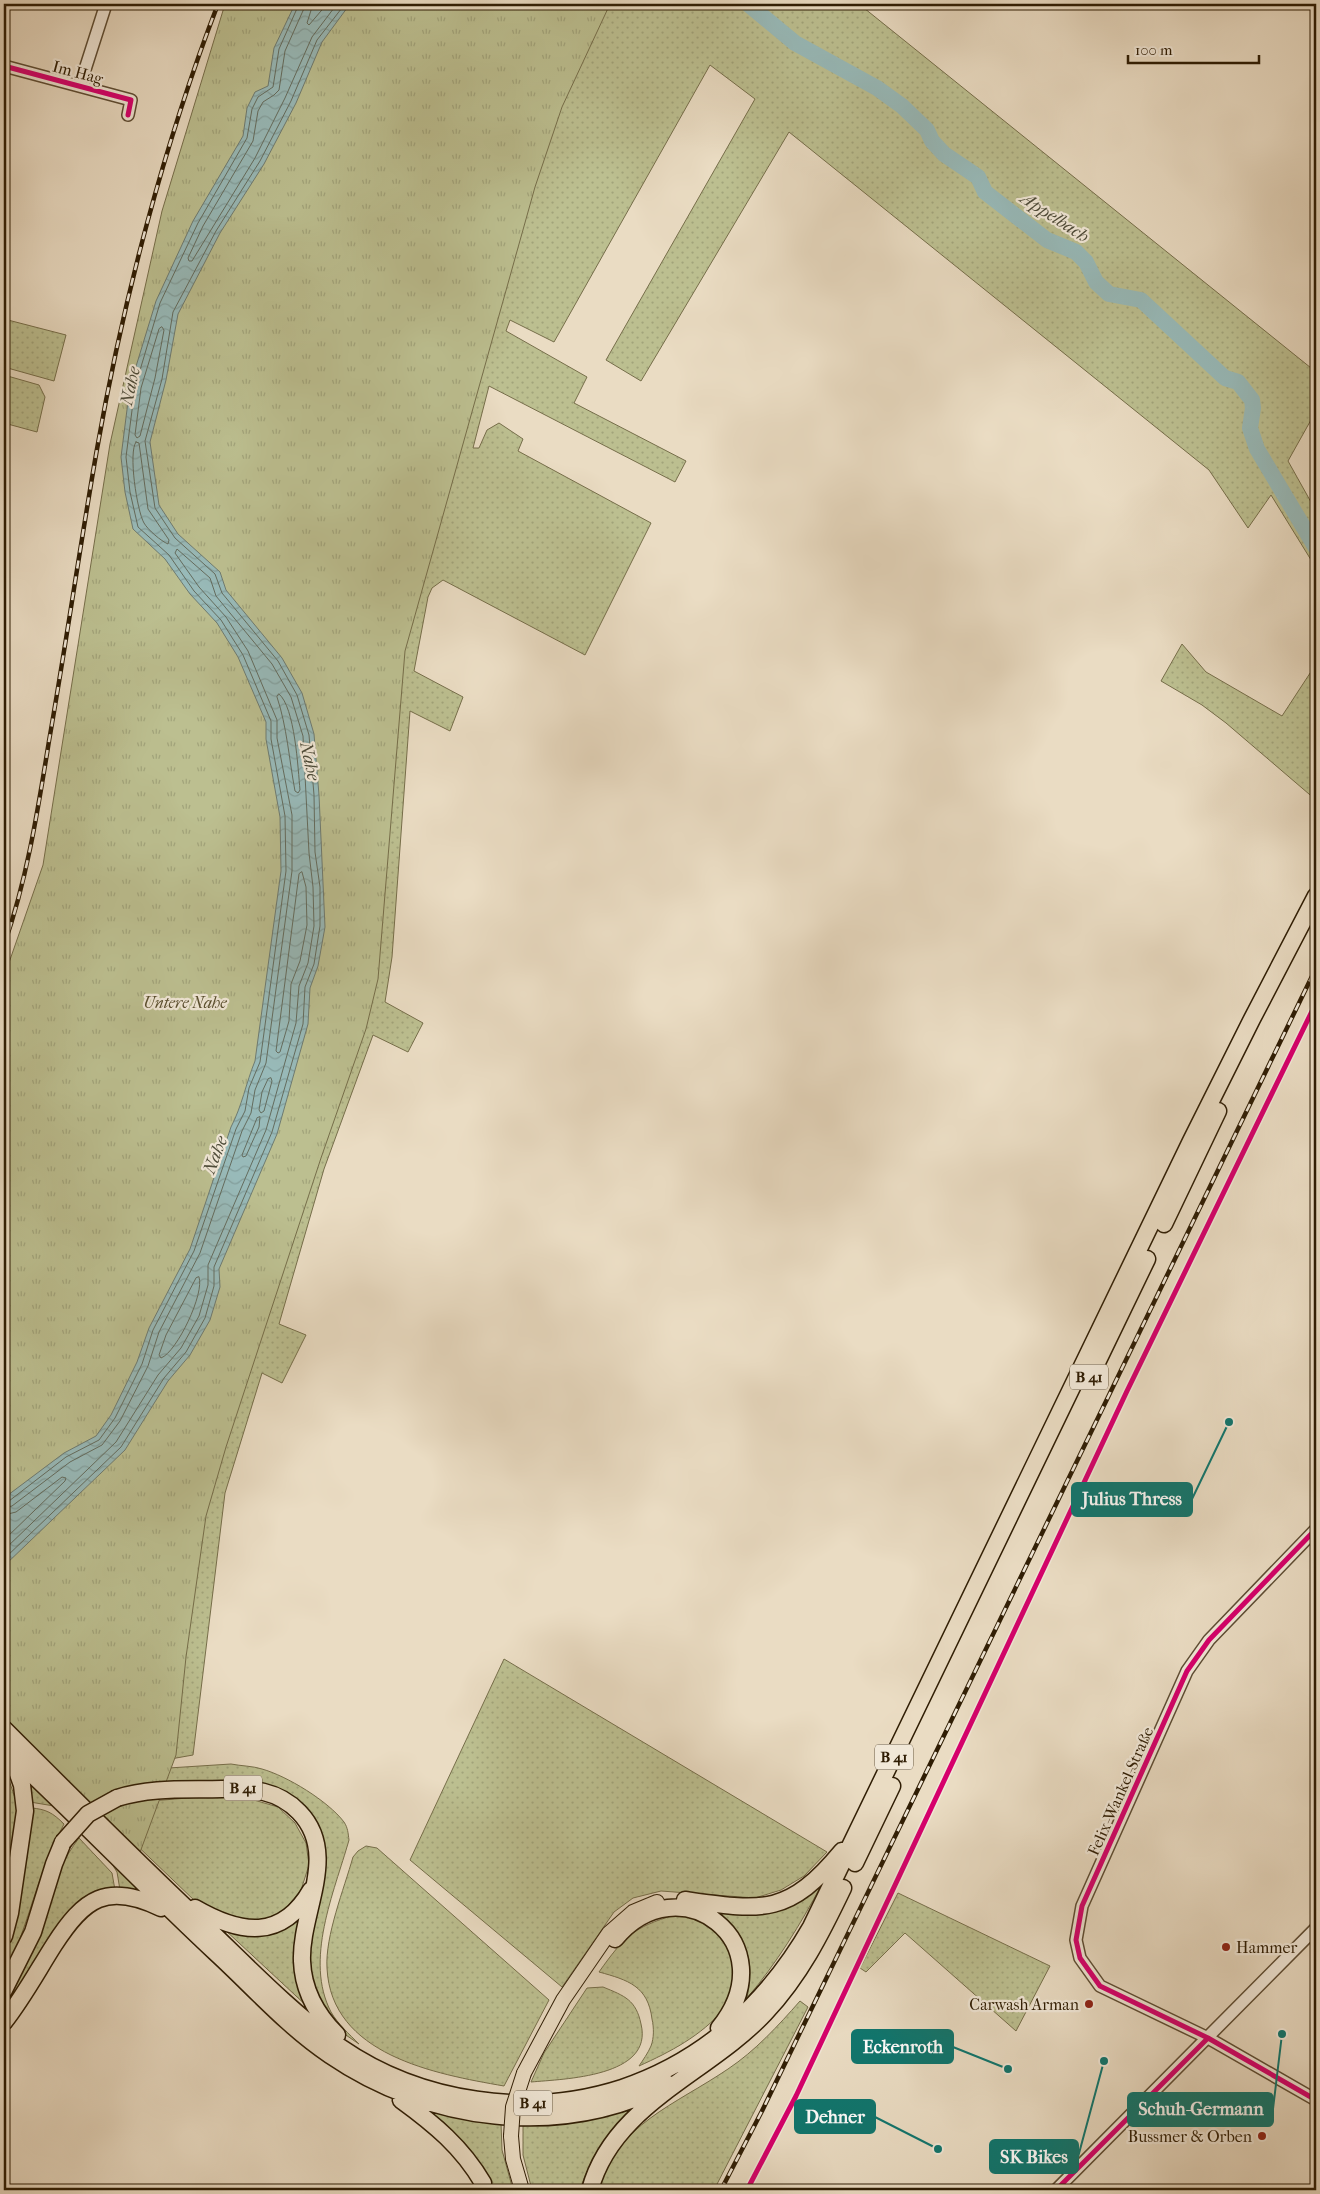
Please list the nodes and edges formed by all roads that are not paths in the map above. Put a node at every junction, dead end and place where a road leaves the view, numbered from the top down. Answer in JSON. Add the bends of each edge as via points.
{"nodes":[{"id":1,"x":106,"y":4,"type":"edge"},
{"id":2,"x":4,"y":66,"type":"edge"},
{"id":3,"x":80,"y":86,"type":"junction"},
{"id":4,"x":128,"y":115,"type":"dead end"},
{"id":5,"x":1316,"y":896,"type":"edge"},
{"id":6,"x":1316,"y":918,"type":"edge"},
{"id":7,"x":1316,"y":1529,"type":"edge"},
{"id":8,"x":4,"y":1729,"type":"edge"},
{"id":9,"x":7,"y":1750,"type":"edge"},
{"id":10,"x":856,"y":1834,"type":"junction"},
{"id":11,"x":317,"y":1871,"type":"junction"},
{"id":12,"x":171,"y":1894,"type":"junction"},
{"id":13,"x":657,"y":1902,"type":"joint"},
{"id":14,"x":176,"y":1916,"type":"junction"},
{"id":15,"x":1316,"y":1928,"type":"edge"},
{"id":16,"x":4,"y":1936,"type":"edge"},
{"id":17,"x":615,"y":1939,"type":"joint"},
{"id":18,"x":4,"y":1990,"type":"edge"},
{"id":19,"x":4,"y":2022,"type":"edge"},
{"id":20,"x":1208,"y":2038,"type":"junction"},
{"id":21,"x":536,"y":2049,"type":"junction"},
{"id":22,"x":702,"y":2050,"type":"junction"},
{"id":23,"x":361,"y":2060,"type":"junction"},
{"id":24,"x":700,"y":2066,"type":"junction"},
{"id":25,"x":381,"y":2086,"type":"junction"},
{"id":26,"x":1316,"y":2100,"type":"edge"},
{"id":27,"x":486,"y":2186,"type":"edge"},
{"id":28,"x":522,"y":2190,"type":"edge"},
{"id":29,"x":590,"y":2190,"type":"edge"},
{"id":30,"x":1056,"y":2190,"type":"edge"}],
"edges":[{"from":1,"to":3,"type":"street","name":"Im Hag"},
{"from":2,"to":3,"type":"street","name":"Im Hag"},
{"from":3,"to":4,"type":"street","name":"Im Hag","via":[[131,100]]},
{"from":5,"to":10,"type":"highway","number":"B 41","via":[[1191,1141]]},
{"from":6,"to":24,"type":"highway","number":"B 41","via":[[1261,1023],[820,1935],[795,1976],[765,2013],[734,2042]]},
{"from":7,"to":20,"type":"street","name":"Felix-Wankel-Straße","via":[[1209,1640],[1187,1671],[1078,1921],[1076,1940],[1080,1958],[1100,1986]]},
{"from":8,"to":12,"type":"highway","number":"B 41"},
{"from":9,"to":14,"type":"highway","number":"B 41"},
{"from":9,"to":16,"type":"highway","number":"B 41","via":[[22,1785],[25,1810]]},
{"from":10,"to":13,"type":"highway","number":"B 41","via":[[816,1881],[780,1902],[751,1907],[685,1900]]},
{"from":10,"to":22,"type":"highway","number":"B 41","via":[[811,1927],[787,1966],[745,2015]]},
{"from":11,"to":12,"type":"highway","via":[[311,1890],[300,1906],[276,1923],[259,1928],[224,1924]]},
{"from":11,"to":18,"type":"highway","number":"B 41","bridge":true,"via":[[317,1846],[308,1822],[289,1803],[274,1794],[249,1788],[143,1791],[117,1798],[88,1814],[63,1842],[33,1932]]},
{"from":11,"to":23,"type":"highway","via":[[303,1940],[304,1979],[321,2017]]},
{"from":12,"to":23,"type":"highway","number":"B 41","via":[[312,2026]]},
{"from":13,"to":21,"type":"main road","number":"B 41","via":[[633,1912],[609,1933],[563,2000]]},
{"from":14,"to":19,"type":"highway","number":"B 41","via":[[128,1896],[112,1896],[91,1902],[71,1918]]},
{"from":14,"to":25,"type":"highway","number":"B 41","via":[[306,2037],[347,2067]]},
{"from":15,"to":20,"type":"street"},
{"from":17,"to":21,"type":"main road","number":"B 41"},
{"from":17,"to":22,"type":"highway","number":"B 41","via":[[642,1916],[670,1908],[699,1912],[727,1932],[742,1964],[740,1990],[728,2018]]},
{"from":20,"to":26,"type":"street","name":"Felix-Wankel-Straße"},
{"from":20,"to":30,"type":"street"},
{"from":21,"to":28,"type":"main road","number":"B 41","bridge":true,"via":[[513,2106],[511,2136],[514,2164]]},
{"from":22,"to":23,"type":"highway","number":"B 41","via":[[651,2077],[615,2090],[578,2099],[538,2103],[497,2102],[443,2093],[398,2078]]},
{"from":24,"to":25,"type":"highway","number":"B 41","via":[[664,2086],[628,2100],[550,2116],[511,2117],[463,2112]]},
{"from":24,"to":29,"type":"highway","number":"B 41","via":[[625,2125],[603,2157]]},
{"from":25,"to":27,"type":"highway","via":[[451,2139]]}]}
